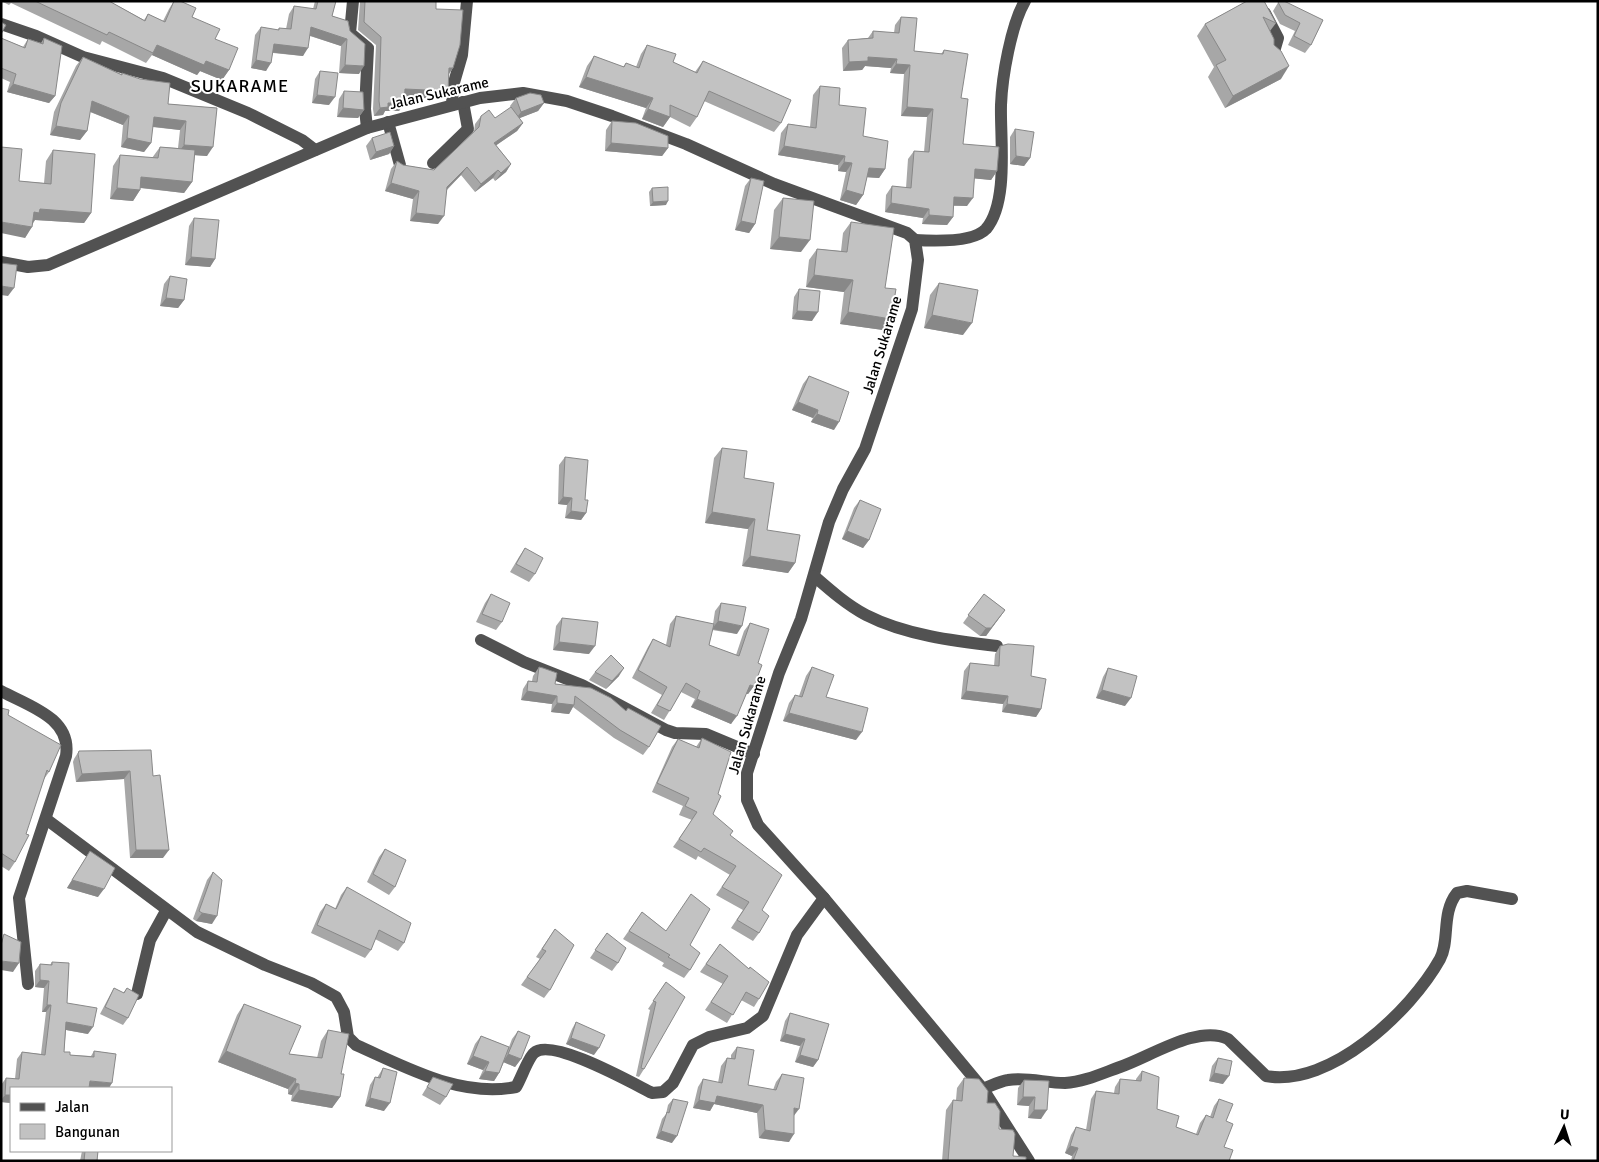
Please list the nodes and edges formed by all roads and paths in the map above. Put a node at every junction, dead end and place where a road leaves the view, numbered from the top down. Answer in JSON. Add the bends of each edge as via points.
{"nodes":[{"id":1,"x":354,"y":1,"type":"edge"},
{"id":2,"x":467,"y":1,"type":"edge"},
{"id":3,"x":1259,"y":2,"type":"edge"},
{"id":4,"x":1023,"y":4,"type":"edge"},
{"id":5,"x":1,"y":24,"type":"edge"},
{"id":6,"x":1273,"y":55,"type":"edge"},
{"id":7,"x":457,"y":104,"type":"junction"},
{"id":8,"x":388,"y":122,"type":"junction"},
{"id":9,"x":368,"y":128,"type":"junction"},
{"id":10,"x":315,"y":150,"type":"junction"},
{"id":11,"x":433,"y":163,"type":"dead end"},
{"id":12,"x":400,"y":165,"type":"edge"},
{"id":13,"x":915,"y":240,"type":"junction"},
{"id":14,"x":1,"y":262,"type":"edge"},
{"id":15,"x":814,"y":576,"type":"junction"},
{"id":16,"x":481,"y":640,"type":"dead end"},
{"id":17,"x":997,"y":646,"type":"dead end"},
{"id":18,"x":1,"y":691,"type":"edge"},
{"id":19,"x":754,"y":754,"type":"junction"},
{"id":20,"x":46,"y":819,"type":"junction"},
{"id":21,"x":824,"y":898,"type":"junction"},
{"id":22,"x":1512,"y":899,"type":"dead end"},
{"id":23,"x":166,"y":911,"type":"junction"},
{"id":24,"x":28,"y":984,"type":"dead end"},
{"id":25,"x":137,"y":994,"type":"edge"},
{"id":26,"x":983,"y":1089,"type":"junction"},
{"id":27,"x":1029,"y":1161,"type":"edge"}],
"edges":[{"from":1,"to":9,"type":"street","via":[[350,33],[365,44],[368,51],[364,110]]},
{"from":2,"to":7,"type":"street","via":[[463,48],[453,86]]},
{"from":3,"to":6,"type":"street","via":[[1278,38]]},
{"from":4,"to":13,"type":"street","via":[[1003,75],[1003,166],[994,212],[986,229],[975,235],[944,241]]},
{"from":5,"to":10,"type":"street","via":[[83,57],[163,78],[248,113]]},
{"from":7,"to":8,"type":"street","name":"Jalan Sukarame"},
{"from":7,"to":11,"type":"street","via":[[468,129]]},
{"from":7,"to":13,"type":"street","name":"Jalan Sukarame","via":[[523,93],[567,101],[686,144],[774,184],[907,233]]},
{"from":8,"to":9,"type":"street","name":"Jalan Sukarame"},
{"from":8,"to":12,"type":"street"},
{"from":9,"to":10,"type":"street","name":"Jalan Sukarame"},
{"from":10,"to":14,"type":"street","name":"Jalan Sukarame","via":[[63,260],[28,267]]},
{"from":13,"to":15,"type":"street","name":"Jalan Sukarame","via":[[918,260],[912,309],[865,449],[836,504]]},
{"from":15,"to":17,"type":"street","via":[[854,608],[875,619],[961,642]]},
{"from":15,"to":19,"type":"street","name":"Jalan Sukarame"},
{"from":16,"to":19,"type":"street","via":[[524,662],[582,685],[666,730],[706,734]]},
{"from":18,"to":20,"type":"street","via":[[50,717],[63,731],[68,744]]},
{"from":19,"to":21,"type":"street","name":"Jalan Sukarame","via":[[746,788],[754,818]]},
{"from":20,"to":23,"type":"street"},
{"from":20,"to":24,"type":"street","via":[[18,898]]},
{"from":21,"to":23,"type":"street","via":[[797,935],[763,1016],[747,1028],[709,1037],[693,1045],[673,1083],[663,1092],[652,1093],[564,1051],[543,1049],[533,1053],[516,1087],[481,1088],[438,1081],[356,1045],[348,1037],[344,1012],[336,997],[197,932]]},
{"from":21,"to":26,"type":"street","name":"Jalan Sukarame"},
{"from":22,"to":26,"type":"street","via":[[1468,891],[1457,893],[1452,898],[1445,924],[1441,957],[1413,995],[1389,1022],[1324,1068],[1286,1077],[1266,1076],[1228,1039],[1207,1035],[1084,1079],[1067,1083],[1006,1080]]},
{"from":23,"to":25,"type":"street","via":[[150,940]]},
{"from":26,"to":27,"type":"street","name":"Jalan Sukarame"}]}
